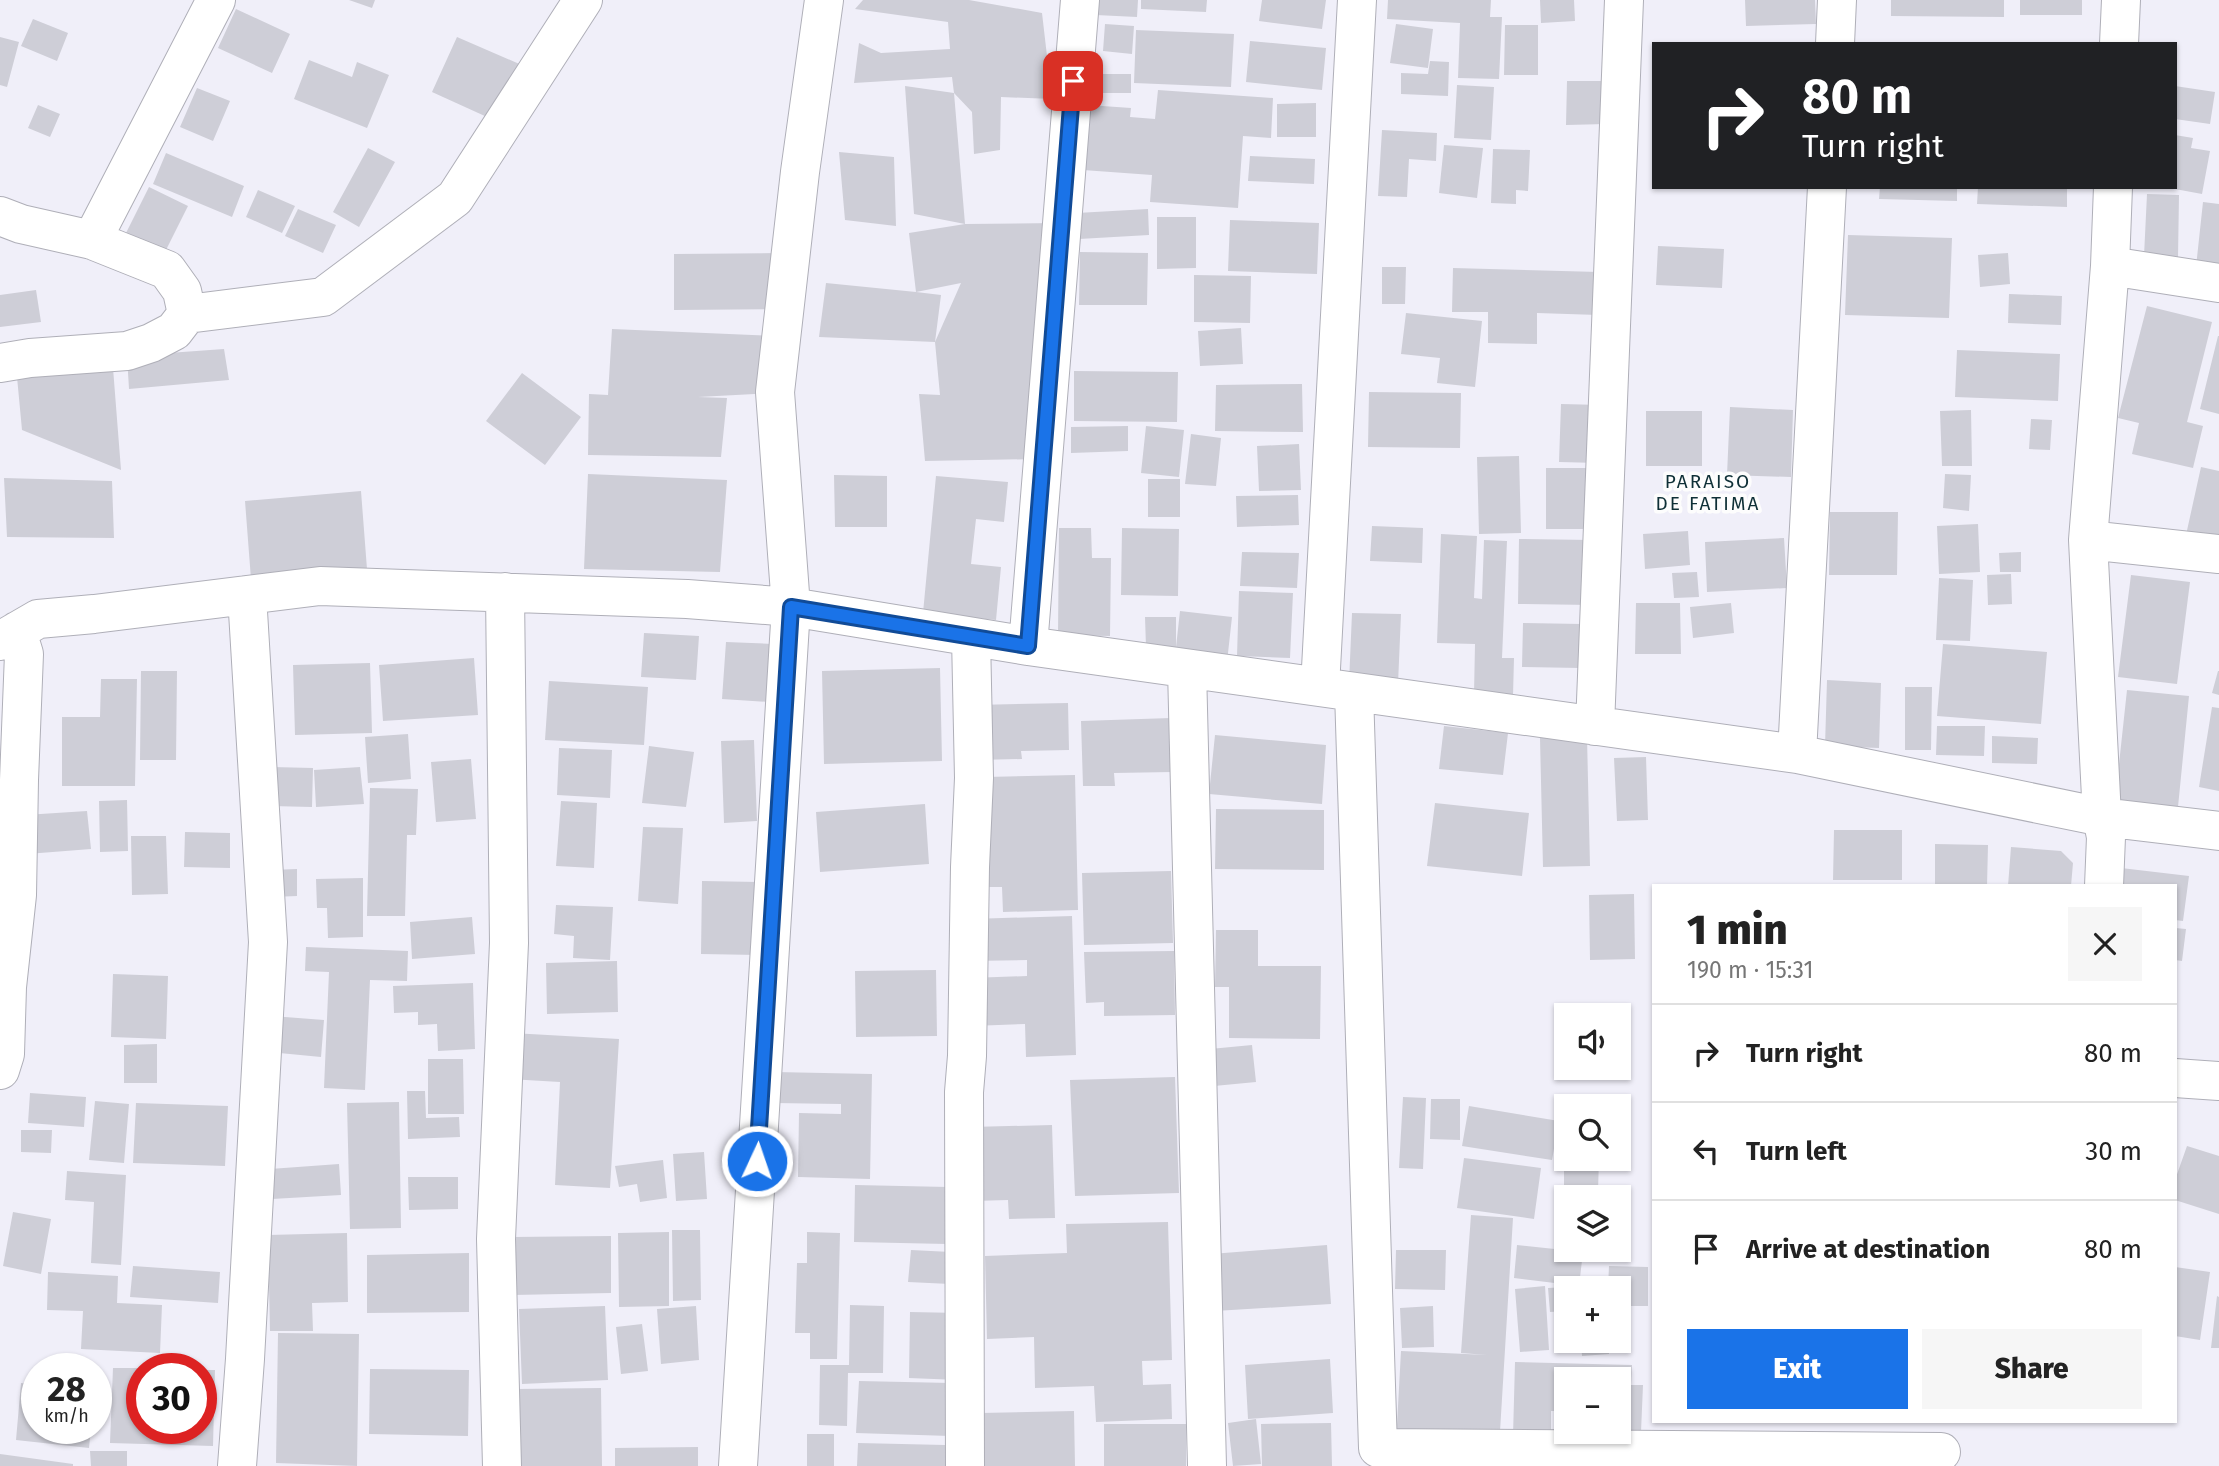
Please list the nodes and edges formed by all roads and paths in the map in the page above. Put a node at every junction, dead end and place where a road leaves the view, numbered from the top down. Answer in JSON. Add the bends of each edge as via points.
{"nodes":[{"id":1,"x":216,"y":0,"type":"edge"},
{"id":2,"x":583,"y":0,"type":"edge"},
{"id":3,"x":824,"y":0,"type":"edge"},
{"id":4,"x":1080,"y":0,"type":"edge"},
{"id":5,"x":1357,"y":0,"type":"edge"},
{"id":6,"x":1623,"y":0,"type":"edge"},
{"id":7,"x":1837,"y":0,"type":"edge"},
{"id":8,"x":2121,"y":0,"type":"edge"},
{"id":9,"x":1835,"y":42,"type":"edge"},
{"id":10,"x":2119,"y":42,"type":"edge"},
{"id":11,"x":1827,"y":189,"type":"edge"},
{"id":12,"x":2113,"y":189,"type":"edge"},
{"id":13,"x":0,"y":216,"type":"edge"},
{"id":14,"x":92,"y":240,"type":"junction"},
{"id":15,"x":2110,"y":266,"type":"junction"},
{"id":16,"x":2219,"y":283,"type":"edge"},
{"id":17,"x":187,"y":314,"type":"junction"},
{"id":18,"x":0,"y":363,"type":"edge"},
{"id":19,"x":2088,"y":540,"type":"junction"},
{"id":20,"x":2219,"y":554,"type":"edge"},
{"id":21,"x":505,"y":592,"type":"junction"},
{"id":22,"x":247,"y":595,"type":"junction"},
{"id":23,"x":791,"y":607,"type":"junction"},
{"id":24,"x":8,"y":636,"type":"edge"},
{"id":25,"x":971,"y":637,"type":"junction"},
{"id":26,"x":1028,"y":646,"type":"junction"},
{"id":27,"x":1187,"y":669,"type":"junction"},
{"id":28,"x":1337,"y":690,"type":"junction"},
{"id":29,"x":1595,"y":726,"type":"junction"},
{"id":30,"x":1797,"y":754,"type":"junction"},
{"id":31,"x":2102,"y":817,"type":"junction"},
{"id":32,"x":2219,"y":831,"type":"edge"},
{"id":33,"x":2104,"y":884,"type":"edge"},
{"id":34,"x":0,"y":1070,"type":"edge"},
{"id":35,"x":2177,"y":1078,"type":"edge"},
{"id":36,"x":2219,"y":1081,"type":"edge"},
{"id":37,"x":1942,"y":1446,"type":"edge"},
{"id":38,"x":1377,"y":1457,"type":"edge"},
{"id":39,"x":237,"y":1466,"type":"edge"},
{"id":40,"x":502,"y":1466,"type":"edge"},
{"id":41,"x":738,"y":1466,"type":"edge"},
{"id":42,"x":964,"y":1466,"type":"edge"},
{"id":43,"x":1207,"y":1466,"type":"edge"}],
"edges":[{"from":1,"to":14,"type":"street"},
{"from":2,"to":17,"type":"street","via":[[455,198],[323,297]]},
{"from":3,"to":23,"type":"street","via":[[775,392]]},
{"from":4,"to":26,"type":"street"},
{"from":5,"to":28,"type":"street"},
{"from":6,"to":29,"type":"street"},
{"from":7,"to":9,"type":"street"},
{"from":8,"to":10,"type":"street"},
{"from":11,"to":30,"type":"street"},
{"from":12,"to":15,"type":"street"},
{"from":13,"to":14,"type":"street"},
{"from":14,"to":17,"type":"street","via":[[167,270],[182,291]]},
{"from":15,"to":16,"type":"street"},
{"from":15,"to":19,"type":"street"},
{"from":17,"to":18,"type":"street","via":[[174,331],[127,351]]},
{"from":19,"to":20,"type":"street"},
{"from":19,"to":31,"type":"street"},
{"from":21,"to":22,"type":"street","via":[[320,586]]},
{"from":21,"to":23,"type":"street"},
{"from":21,"to":40,"type":"street","via":[[509,943],[496,1239]]},
{"from":22,"to":24,"type":"street","via":[[38,619]]},
{"from":22,"to":39,"type":"street","via":[[268,942]]},
{"from":23,"to":25,"type":"street"},
{"from":23,"to":41,"type":"street"},
{"from":24,"to":34,"type":"street","via":[[24,654],[18,895]]},
{"from":25,"to":26,"type":"street"},
{"from":25,"to":42,"type":"street","via":[[974,778],[964,1092]]},
{"from":26,"to":27,"type":"street"},
{"from":27,"to":28,"type":"street"},
{"from":27,"to":43,"type":"street"},
{"from":28,"to":29,"type":"street"},
{"from":28,"to":38,"type":"street"},
{"from":29,"to":30,"type":"street"},
{"from":30,"to":31,"type":"street"},
{"from":31,"to":32,"type":"street"},
{"from":31,"to":33,"type":"street"},
{"from":35,"to":36,"type":"street"},
{"from":37,"to":38,"type":"street"}]}
